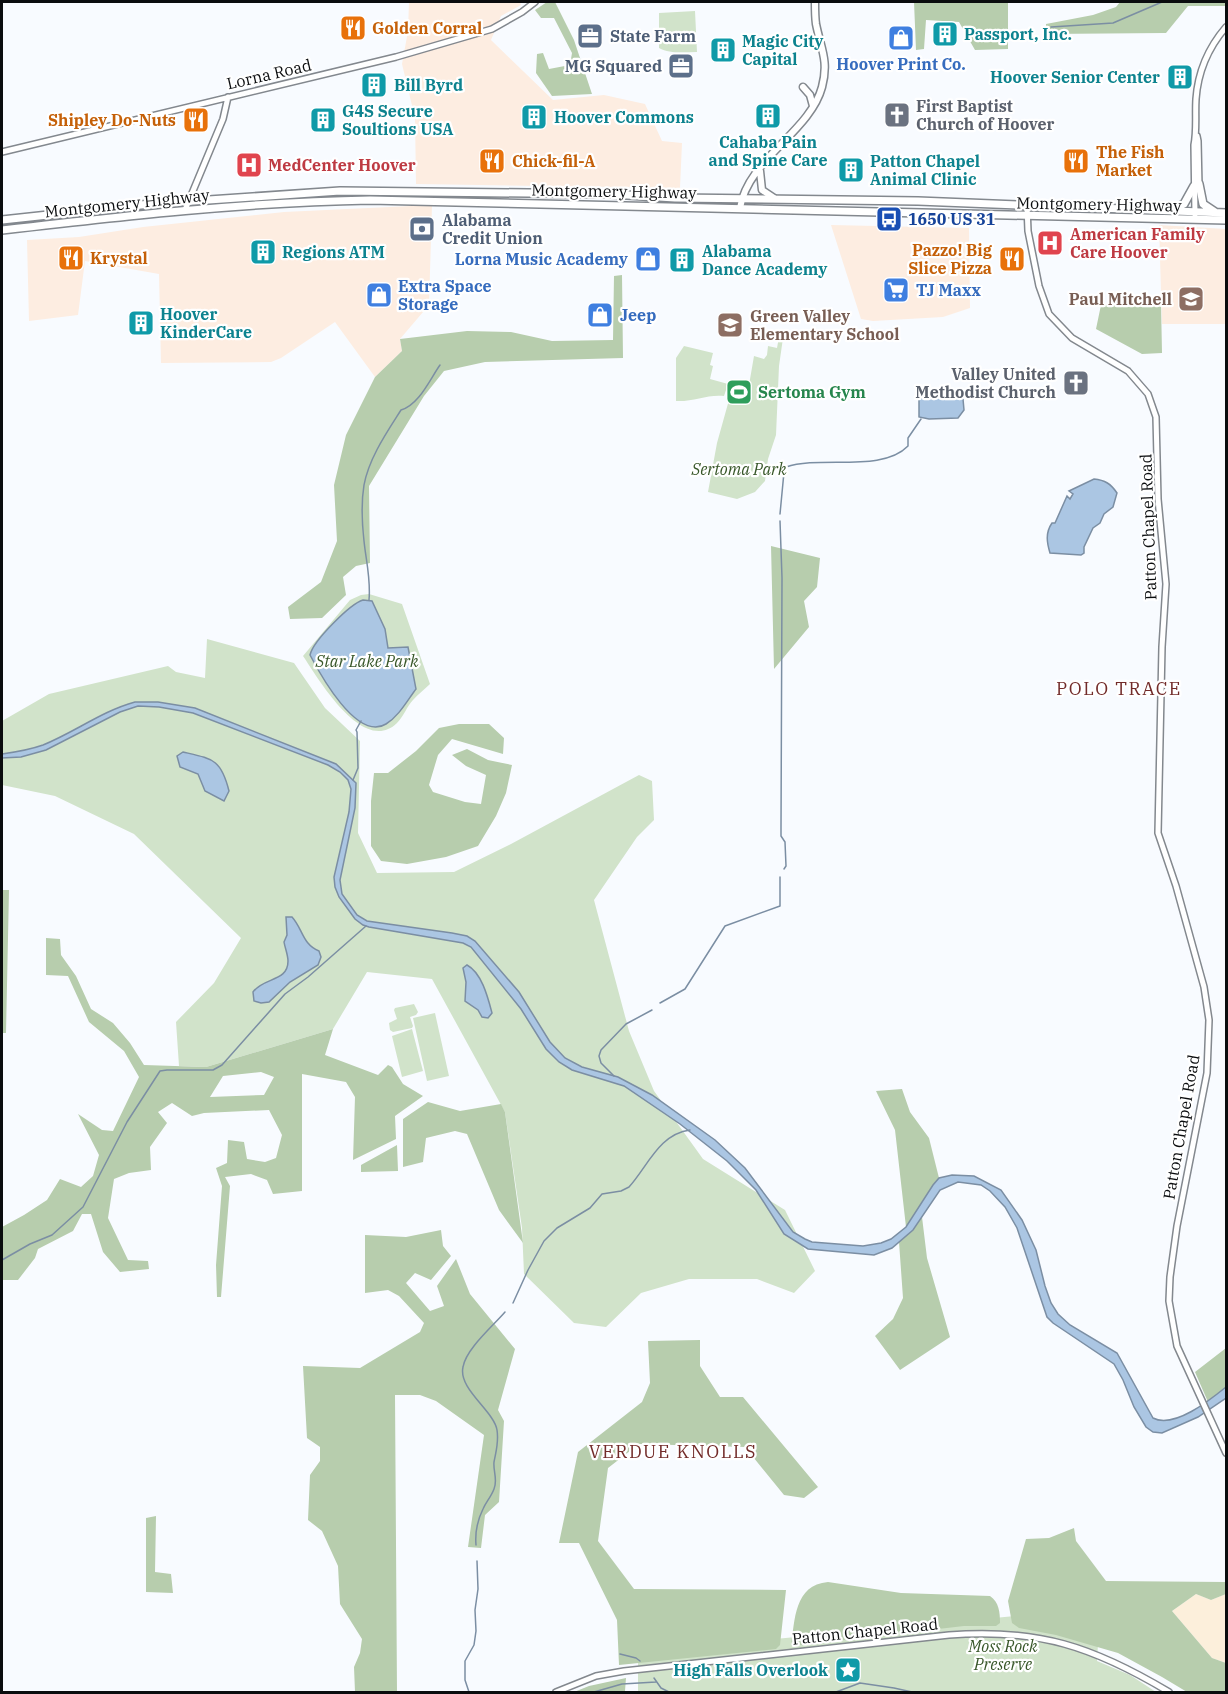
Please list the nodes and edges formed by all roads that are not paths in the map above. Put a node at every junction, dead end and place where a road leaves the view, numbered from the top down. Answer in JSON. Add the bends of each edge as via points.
{"nodes":[{"id":1,"x":535,"y":2,"type":"edge"},
{"id":2,"x":815,"y":2,"type":"edge"},
{"id":3,"x":1227,"y":27,"type":"edge"},
{"id":4,"x":803,"y":87,"type":"dead end"},
{"id":5,"x":228,"y":98,"type":"junction"},
{"id":6,"x":813,"y":106,"type":"junction"},
{"id":7,"x":2,"y":152,"type":"edge"},
{"id":8,"x":760,"y":169,"type":"junction"},
{"id":9,"x":1196,"y":185,"type":"junction"},
{"id":10,"x":742,"y":199,"type":"junction"},
{"id":11,"x":777,"y":199,"type":"junction"},
{"id":12,"x":189,"y":201,"type":"junction"},
{"id":13,"x":1027,"y":206,"type":"junction"},
{"id":14,"x":740,"y":208,"type":"junction"},
{"id":15,"x":185,"y":210,"type":"junction"},
{"id":16,"x":1167,"y":211,"type":"junction"},
{"id":17,"x":1218,"y":213,"type":"junction"},
{"id":18,"x":1227,"y":213,"type":"edge"},
{"id":19,"x":1026,"y":215,"type":"junction"},
{"id":20,"x":1043,"y":215,"type":"junction"},
{"id":21,"x":1197,"y":215,"type":"junction"},
{"id":22,"x":2,"y":220,"type":"edge"},
{"id":23,"x":1227,"y":220,"type":"edge"},
{"id":24,"x":2,"y":230,"type":"edge"},
{"id":25,"x":1028,"y":231,"type":"junction"},
{"id":26,"x":1227,"y":1453,"type":"edge"},
{"id":27,"x":556,"y":1692,"type":"edge"},
{"id":28,"x":1169,"y":1692,"type":"edge"}],
"edges":[{"from":1,"to":5,"type":"street","name":"Lorna Road","via":[[488,31]]},
{"from":2,"to":6,"type":"main road","via":[[826,59],[822,88]]},
{"from":3,"to":9,"type":"street","via":[[1202,67],[1196,99]]},
{"from":4,"to":6,"type":"main road"},
{"from":5,"to":7,"type":"street","name":"Lorna Road"},
{"from":5,"to":12,"type":"street"},
{"from":6,"to":8,"type":"main road"},
{"from":8,"to":10,"type":"main road"},
{"from":8,"to":11,"type":"main road","via":[[762,190]]},
{"from":9,"to":16,"type":"main road","via":[[1184,204]]},
{"from":9,"to":17,"type":"main road","via":[[1203,204]]},
{"from":9,"to":21,"type":"street"},
{"from":10,"to":11,"type":"main road","name":"Montgomery Highway"},
{"from":10,"to":12,"type":"main road","name":"Montgomery Highway","via":[[340,191]]},
{"from":10,"to":14,"type":"main road"},
{"from":11,"to":13,"type":"main road","name":"Montgomery Highway"},
{"from":12,"to":15,"type":"street"},
{"from":12,"to":22,"type":"main road","name":"Montgomery Highway"},
{"from":13,"to":16,"type":"main road","name":"Montgomery Highway"},
{"from":13,"to":19,"type":"street","name":"Patton Chapel Road"},
{"from":14,"to":15,"type":"main road","name":"Montgomery Highway","via":[[370,200]]},
{"from":14,"to":19,"type":"main road","name":"Montgomery Highway"},
{"from":15,"to":24,"type":"main road","name":"Montgomery Highway"},
{"from":16,"to":21,"type":"main road","name":"Montgomery Highway"},
{"from":17,"to":18,"type":"main road","name":"Montgomery Highway"},
{"from":17,"to":21,"type":"main road","name":"Montgomery Highway"},
{"from":19,"to":20,"type":"main road","name":"Montgomery Highway"},
{"from":19,"to":25,"type":"street","name":"Patton Chapel Road"},
{"from":20,"to":21,"type":"main road","name":"Montgomery Highway"},
{"from":20,"to":25,"type":"street","via":[[1032,221]]},
{"from":21,"to":23,"type":"main road","name":"Montgomery Highway"},
{"from":25,"to":26,"type":"street","name":"Patton Chapel Road","via":[[1049,314],[1072,338],[1128,371],[1148,394],[1156,417],[1166,584],[1158,833],[1204,987],[1209,1020],[1207,1073],[1177,1226],[1169,1300],[1176,1346]]},
{"from":27,"to":28,"type":"street","name":"Patton Chapel Road","via":[[596,1676],[624,1671],[986,1633],[1066,1644],[1120,1664]]}]}
